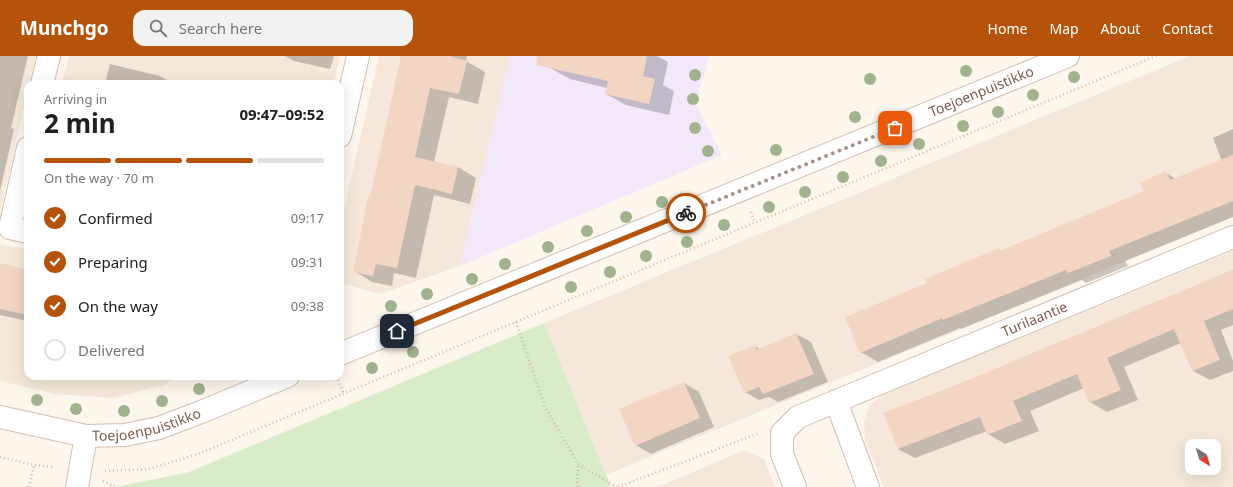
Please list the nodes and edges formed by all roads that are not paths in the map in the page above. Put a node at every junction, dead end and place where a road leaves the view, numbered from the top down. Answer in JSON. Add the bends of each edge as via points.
{"nodes":[{"id":1,"x":49,"y":56,"type":"edge"},
{"id":2,"x":358,"y":56,"type":"edge"},
{"id":3,"x":1068,"y":56,"type":"edge"},
{"id":4,"x":43,"y":80,"type":"edge"},
{"id":5,"x":344,"y":118,"type":"edge"},
{"id":6,"x":24,"y":166,"type":"edge"},
{"id":7,"x":24,"y":231,"type":"edge"},
{"id":8,"x":1233,"y":237,"type":"edge"},
{"id":9,"x":344,"y":352,"type":"edge"},
{"id":10,"x":278,"y":380,"type":"edge"},
{"id":11,"x":836,"y":401,"type":"junction"},
{"id":12,"x":0,"y":417,"type":"edge"},
{"id":13,"x":86,"y":436,"type":"junction"},
{"id":14,"x":79,"y":479,"type":"edge"},
{"id":15,"x":795,"y":487,"type":"edge"},
{"id":16,"x":868,"y":487,"type":"edge"}],
"edges":[{"from":1,"to":4,"type":"street"},
{"from":2,"to":5,"type":"street"},
{"from":3,"to":9,"type":"street","name":"Toejoenpuistikko"},
{"from":6,"to":7,"type":"street","via":[[10,228]]},
{"from":8,"to":11,"type":"street","name":"Turilaantie"},
{"from":10,"to":13,"type":"street","name":"Toejoenpuistikko","via":[[159,428],[125,435]]},
{"from":11,"to":15,"type":"street","name":"Turilaantie","via":[[798,417],[782,433],[782,454]]},
{"from":11,"to":16,"type":"street"},
{"from":12,"to":13,"type":"street","name":"Toejoenpuistikko"},
{"from":13,"to":14,"type":"street"}]}
